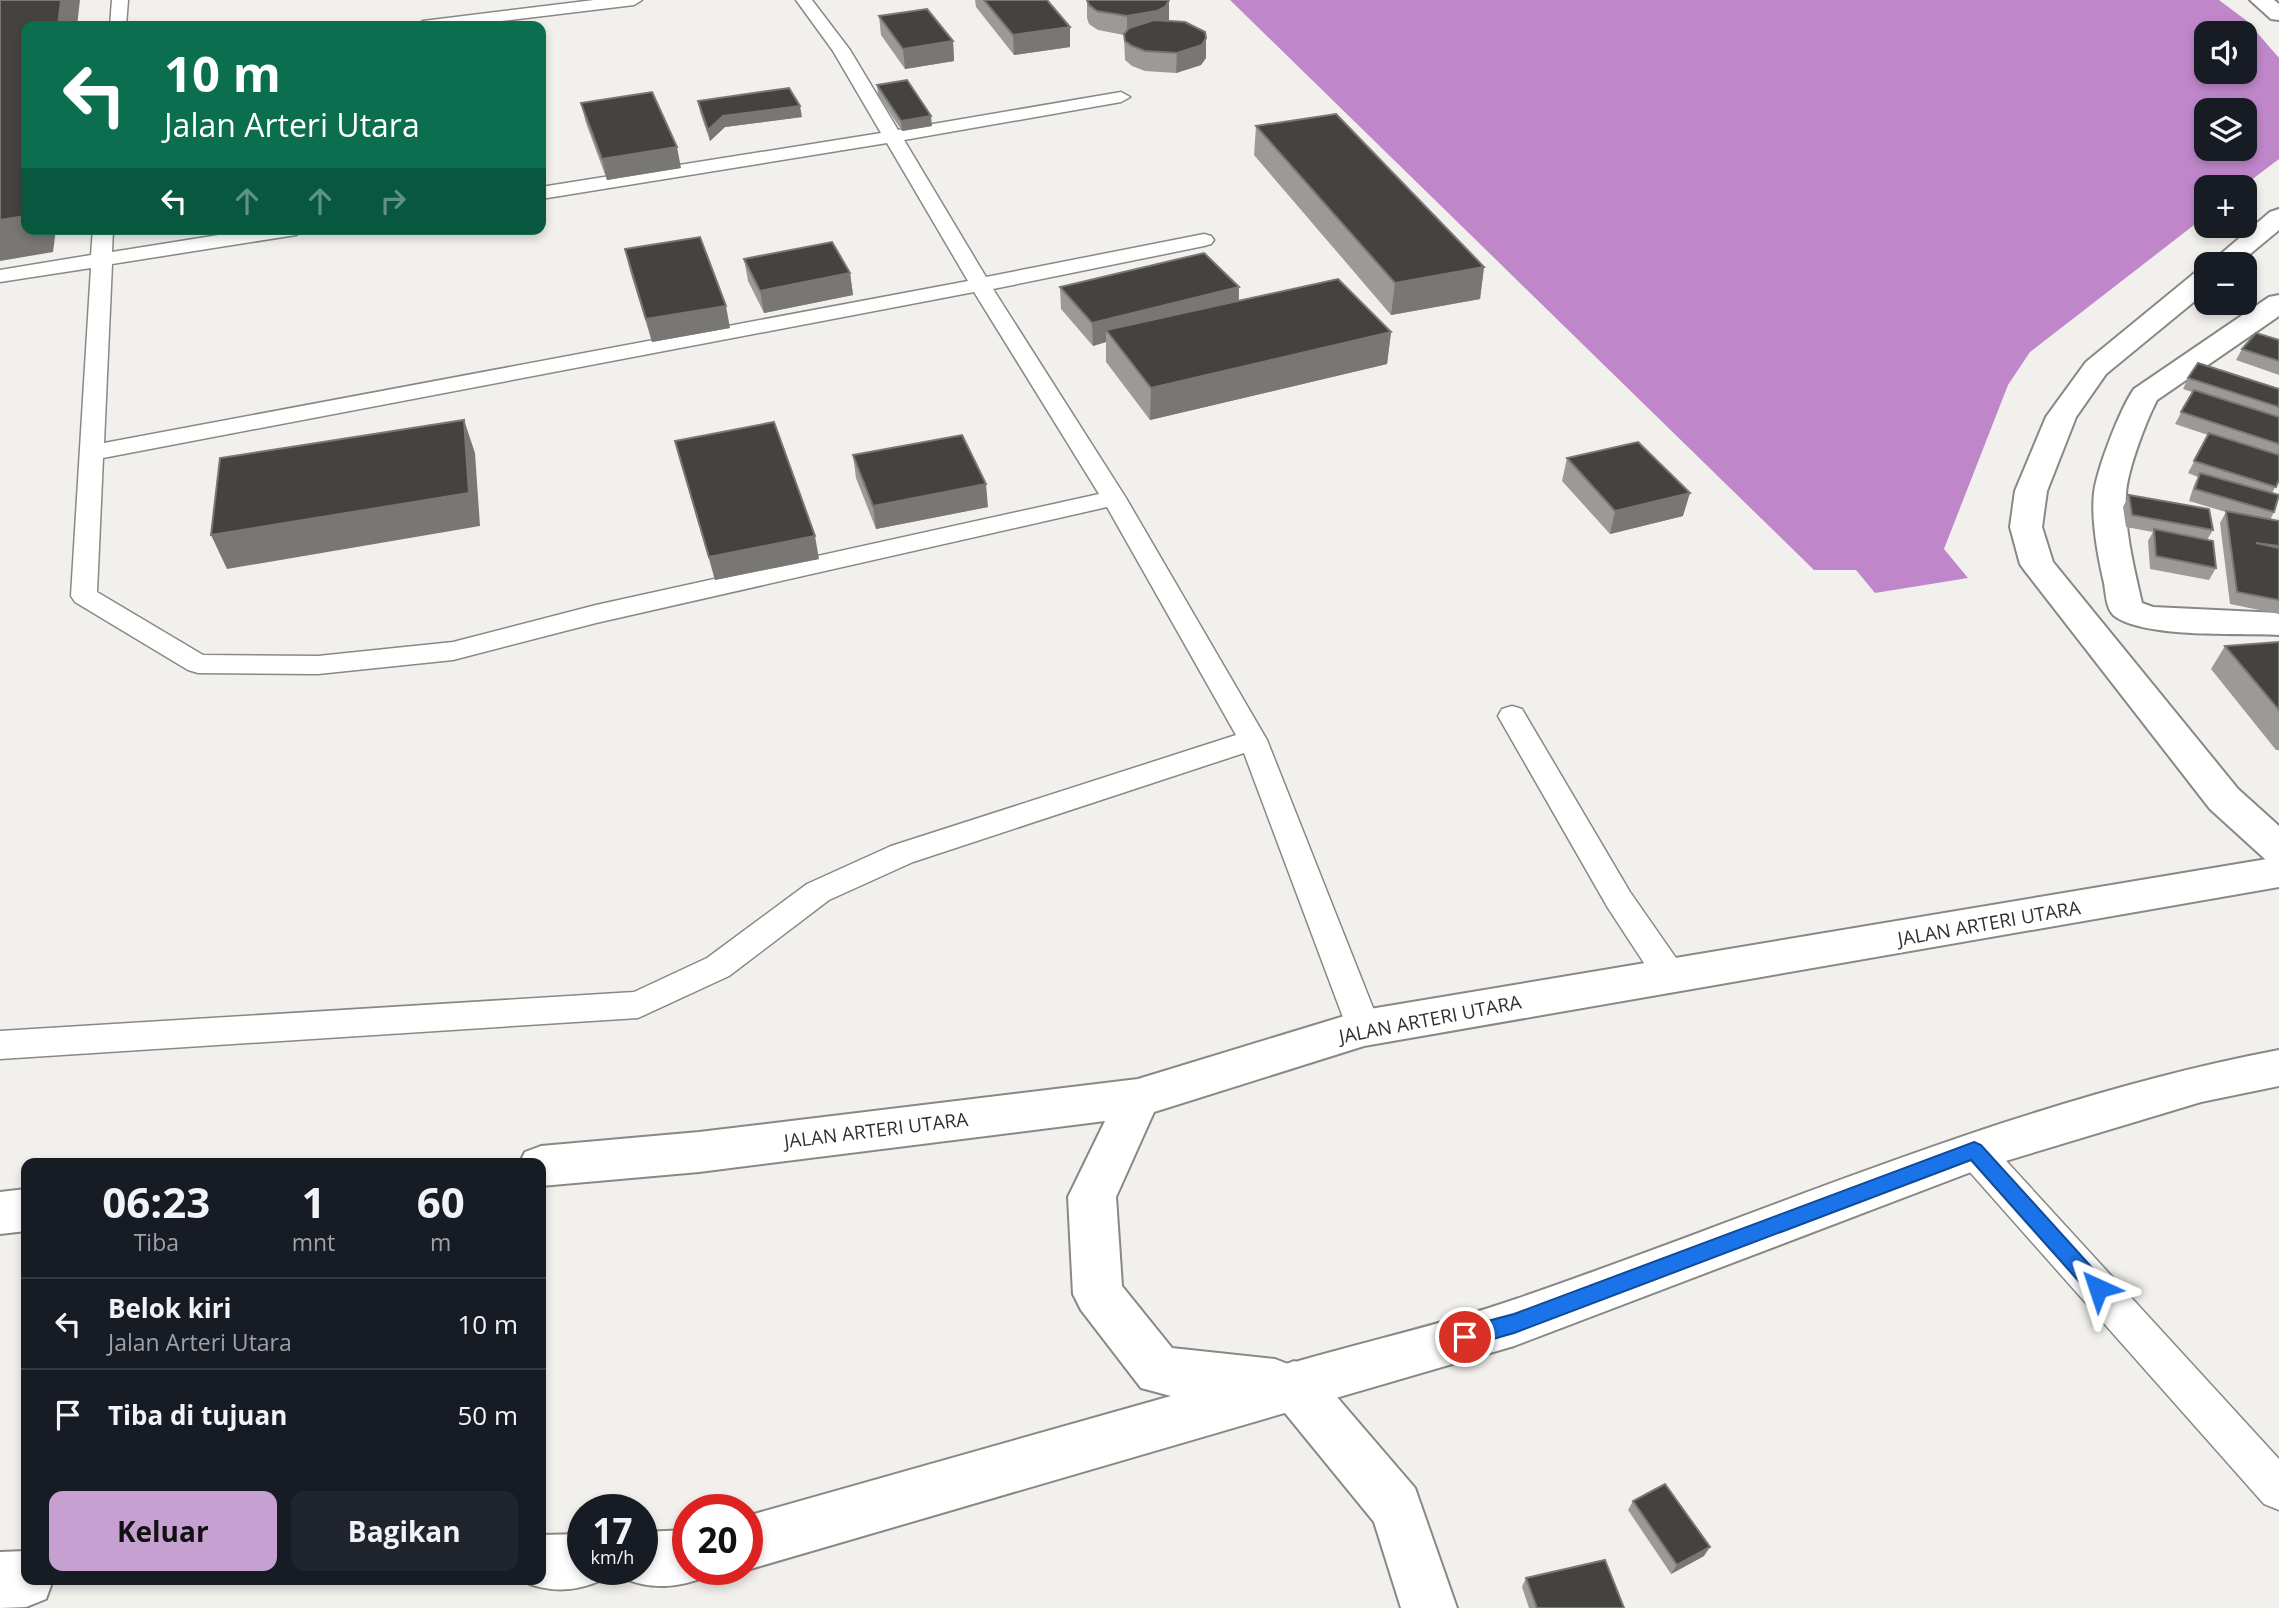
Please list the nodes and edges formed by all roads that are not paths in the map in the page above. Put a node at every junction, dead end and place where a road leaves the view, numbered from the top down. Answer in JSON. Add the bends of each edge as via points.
{"nodes":[{"id":1,"x":120,"y":0,"type":"edge"},
{"id":2,"x":634,"y":0,"type":"edge"},
{"id":3,"x":804,"y":0,"type":"edge"},
{"id":4,"x":2260,"y":0,"type":"edge"},
{"id":5,"x":2279,"y":14,"type":"edge"},
{"id":6,"x":118,"y":21,"type":"edge"},
{"id":7,"x":464,"y":21,"type":"edge"},
{"id":8,"x":1121,"y":97,"type":"dead end"},
{"id":9,"x":893,"y":137,"type":"junction"},
{"id":10,"x":546,"y":192,"type":"edge"},
{"id":11,"x":2279,"y":217,"type":"edge"},
{"id":12,"x":102,"y":235,"type":"edge"},
{"id":13,"x":255,"y":235,"type":"edge"},
{"id":14,"x":1204,"y":240,"type":"dead end"},
{"id":15,"x":2237,"y":252,"type":"edge"},
{"id":16,"x":100,"y":258,"type":"junction"},
{"id":17,"x":0,"y":276,"type":"edge"},
{"id":18,"x":981,"y":286,"type":"junction"},
{"id":19,"x":2194,"y":288,"type":"edge"},
{"id":20,"x":2279,"y":303,"type":"edge"},
{"id":21,"x":90,"y":453,"type":"junction"},
{"id":22,"x":1114,"y":498,"type":"junction"},
{"id":23,"x":2279,"y":624,"type":"edge"},
{"id":24,"x":1512,"y":716,"type":"dead end"},
{"id":25,"x":1253,"y":740,"type":"junction"},
{"id":26,"x":2279,"y":849,"type":"edge"},
{"id":27,"x":2279,"y":872,"type":"edge"},
{"id":28,"x":1671,"y":977,"type":"junction"},
{"id":29,"x":1364,"y":1028,"type":"junction"},
{"id":30,"x":0,"y":1045,"type":"edge"},
{"id":31,"x":2279,"y":1068,"type":"edge"},
{"id":32,"x":1138,"y":1098,"type":"junction"},
{"id":33,"x":1974,"y":1151,"type":"junction"},
{"id":34,"x":546,"y":1166,"type":"edge"},
{"id":35,"x":0,"y":1207,"type":"edge"},
{"id":36,"x":21,"y":1208,"type":"edge"},
{"id":37,"x":21,"y":1209,"type":"edge"},
{"id":38,"x":0,"y":1213,"type":"edge"},
{"id":39,"x":1294,"y":1385,"type":"junction"},
{"id":40,"x":2279,"y":1489,"type":"edge"},
{"id":41,"x":763,"y":1538,"type":"edge"},
{"id":42,"x":567,"y":1561,"type":"edge"},
{"id":43,"x":546,"y":1562,"type":"edge"},
{"id":44,"x":21,"y":1579,"type":"edge"},
{"id":45,"x":0,"y":1580,"type":"edge"},
{"id":46,"x":1429,"y":1608,"type":"edge"}],
"edges":[{"from":1,"to":6,"type":"lane"},
{"from":2,"to":7,"type":"lane"},
{"from":3,"to":9,"type":"lane","via":[[841,50]]},
{"from":4,"to":5,"type":"main road"},
{"from":8,"to":9,"type":"lane"},
{"from":9,"to":10,"type":"lane"},
{"from":9,"to":18,"type":"lane"},
{"from":11,"to":15,"type":"main road"},
{"from":12,"to":16,"type":"lane"},
{"from":13,"to":16,"type":"lane"},
{"from":14,"to":18,"type":"lane"},
{"from":16,"to":17,"type":"lane"},
{"from":16,"to":21,"type":"lane"},
{"from":18,"to":21,"type":"lane"},
{"from":18,"to":22,"type":"lane"},
{"from":19,"to":26,"type":"main road","via":[[2096,368],[2068,407],[2031,491],[2026,527],[2036,564],[2224,799]]},
{"from":20,"to":23,"type":"main road","via":[[2144,395],[2110,493],[2115,557],[2130,613],[2148,618]]},
{"from":21,"to":22,"type":"lane","via":[[85,596],[198,664],[318,665],[453,651],[596,614]]},
{"from":22,"to":25,"type":"lane"},
{"from":24,"to":28,"type":"lane","via":[[1619,900]]},
{"from":25,"to":29,"type":"lane"},
{"from":25,"to":30,"type":"lane","via":[[902,854],[818,892],[718,967],[638,1005]]},
{"from":27,"to":28,"type":"main road","name":"JALAN ARTERI UTARA"},
{"from":28,"to":29,"type":"main road","name":"JALAN ARTERI UTARA"},
{"from":29,"to":32,"type":"main road","name":"JALAN ARTERI UTARA"},
{"from":31,"to":33,"type":"main road","via":[[2201,1083]]},
{"from":32,"to":34,"type":"main road","name":"JALAN ARTERI UTARA","via":[[699,1152]]},
{"from":32,"to":39,"type":"main road","via":[[1092,1197],[1098,1294],[1159,1371]]},
{"from":33,"to":39,"type":"main road","via":[[1514,1323]]},
{"from":33,"to":40,"type":"lane"},
{"from":35,"to":36,"type":"main road"},
{"from":37,"to":38,"type":"main road"},
{"from":39,"to":41,"type":"main road"},
{"from":39,"to":46,"type":"main road","via":[[1396,1507]]},
{"from":42,"to":43,"type":"main road"},
{"from":44,"to":45,"type":"main road"}]}
